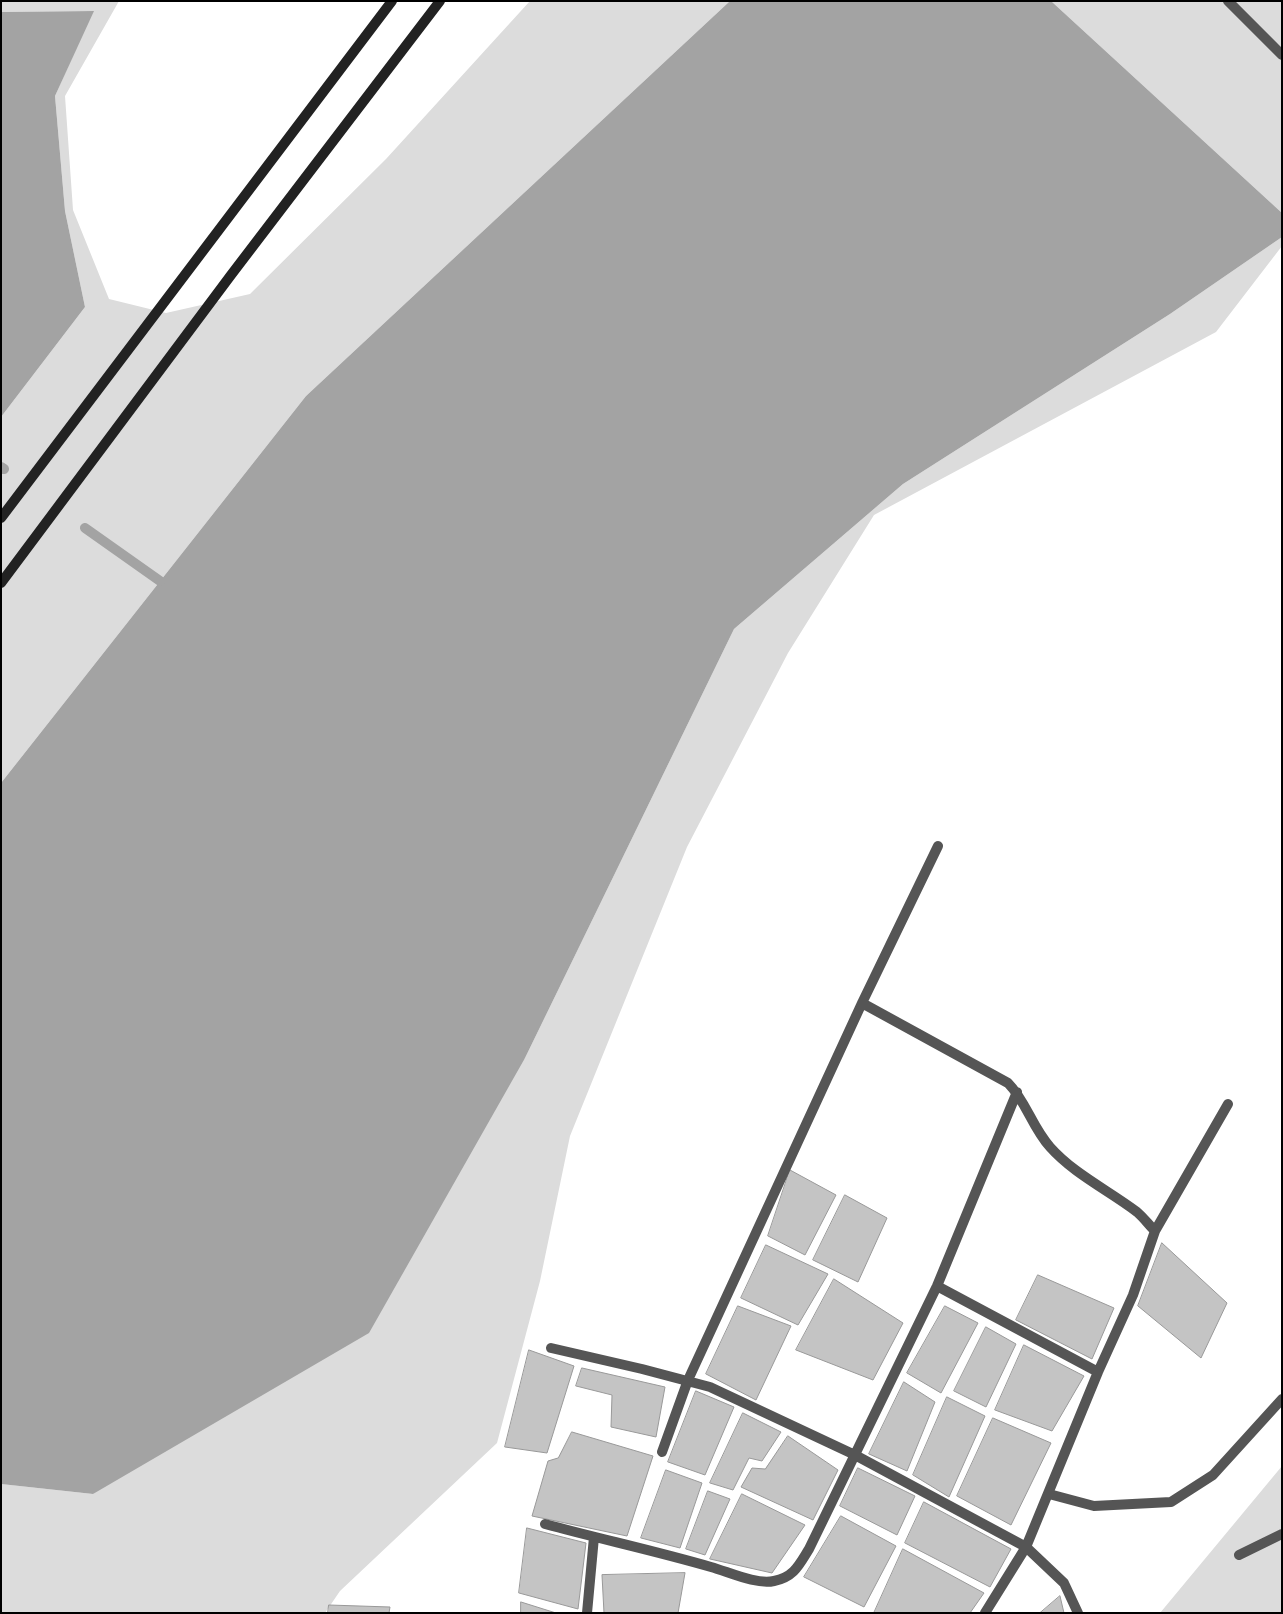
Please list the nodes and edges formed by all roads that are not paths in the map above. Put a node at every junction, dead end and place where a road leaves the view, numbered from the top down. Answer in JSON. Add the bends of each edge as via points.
{"nodes":[{"id":1,"x":392,"y":1,"type":"edge"},
{"id":2,"x":440,"y":1,"type":"edge"},
{"id":3,"x":1228,"y":1,"type":"edge"},
{"id":4,"x":1282,"y":55,"type":"edge"},
{"id":5,"x":1,"y":518,"type":"edge"},
{"id":6,"x":1,"y":583,"type":"edge"},
{"id":7,"x":938,"y":846,"type":"dead end"},
{"id":8,"x":862,"y":1003,"type":"junction"},
{"id":9,"x":1017,"y":1092,"type":"junction"},
{"id":10,"x":1228,"y":1104,"type":"dead end"},
{"id":11,"x":1155,"y":1232,"type":"junction"},
{"id":12,"x":937,"y":1286,"type":"junction"},
{"id":13,"x":551,"y":1348,"type":"dead end"},
{"id":14,"x":1098,"y":1372,"type":"junction"},
{"id":15,"x":688,"y":1380,"type":"junction"},
{"id":16,"x":1282,"y":1399,"type":"edge"},
{"id":17,"x":662,"y":1452,"type":"dead end"},
{"id":18,"x":855,"y":1455,"type":"junction"},
{"id":19,"x":1049,"y":1494,"type":"junction"},
{"id":20,"x":544,"y":1524,"type":"dead end"},
{"id":21,"x":1282,"y":1534,"type":"edge"},
{"id":22,"x":594,"y":1537,"type":"junction"},
{"id":23,"x":1026,"y":1547,"type":"junction"},
{"id":24,"x":1239,"y":1555,"type":"dead end"},
{"id":25,"x":587,"y":1613,"type":"edge"},
{"id":26,"x":984,"y":1613,"type":"edge"},
{"id":27,"x":1078,"y":1613,"type":"edge"}],
"edges":[{"from":1,"to":5,"type":"main road"},
{"from":2,"to":6,"type":"main road"},
{"from":3,"to":4,"type":"street"},
{"from":7,"to":8,"type":"street"},
{"from":8,"to":9,"type":"street","via":[[1008,1083]]},
{"from":8,"to":15,"type":"street"},
{"from":9,"to":11,"type":"street","via":[[1035,1127],[1050,1147],[1138,1213]]},
{"from":9,"to":12,"type":"street"},
{"from":10,"to":11,"type":"street"},
{"from":11,"to":14,"type":"street","via":[[1133,1296]]},
{"from":12,"to":14,"type":"street"},
{"from":12,"to":18,"type":"street"},
{"from":13,"to":15,"type":"street"},
{"from":14,"to":19,"type":"street"},
{"from":15,"to":17,"type":"street"},
{"from":15,"to":18,"type":"street","via":[[710,1387]]},
{"from":16,"to":19,"type":"street","via":[[1213,1476],[1171,1502],[1094,1506]]},
{"from":18,"to":22,"type":"street","via":[[809,1549],[794,1572],[772,1582]]},
{"from":18,"to":23,"type":"street"},
{"from":19,"to":23,"type":"street"},
{"from":20,"to":22,"type":"street"},
{"from":21,"to":24,"type":"street"},
{"from":22,"to":25,"type":"street"},
{"from":23,"to":26,"type":"street"},
{"from":23,"to":27,"type":"street","via":[[1064,1583]]}]}
